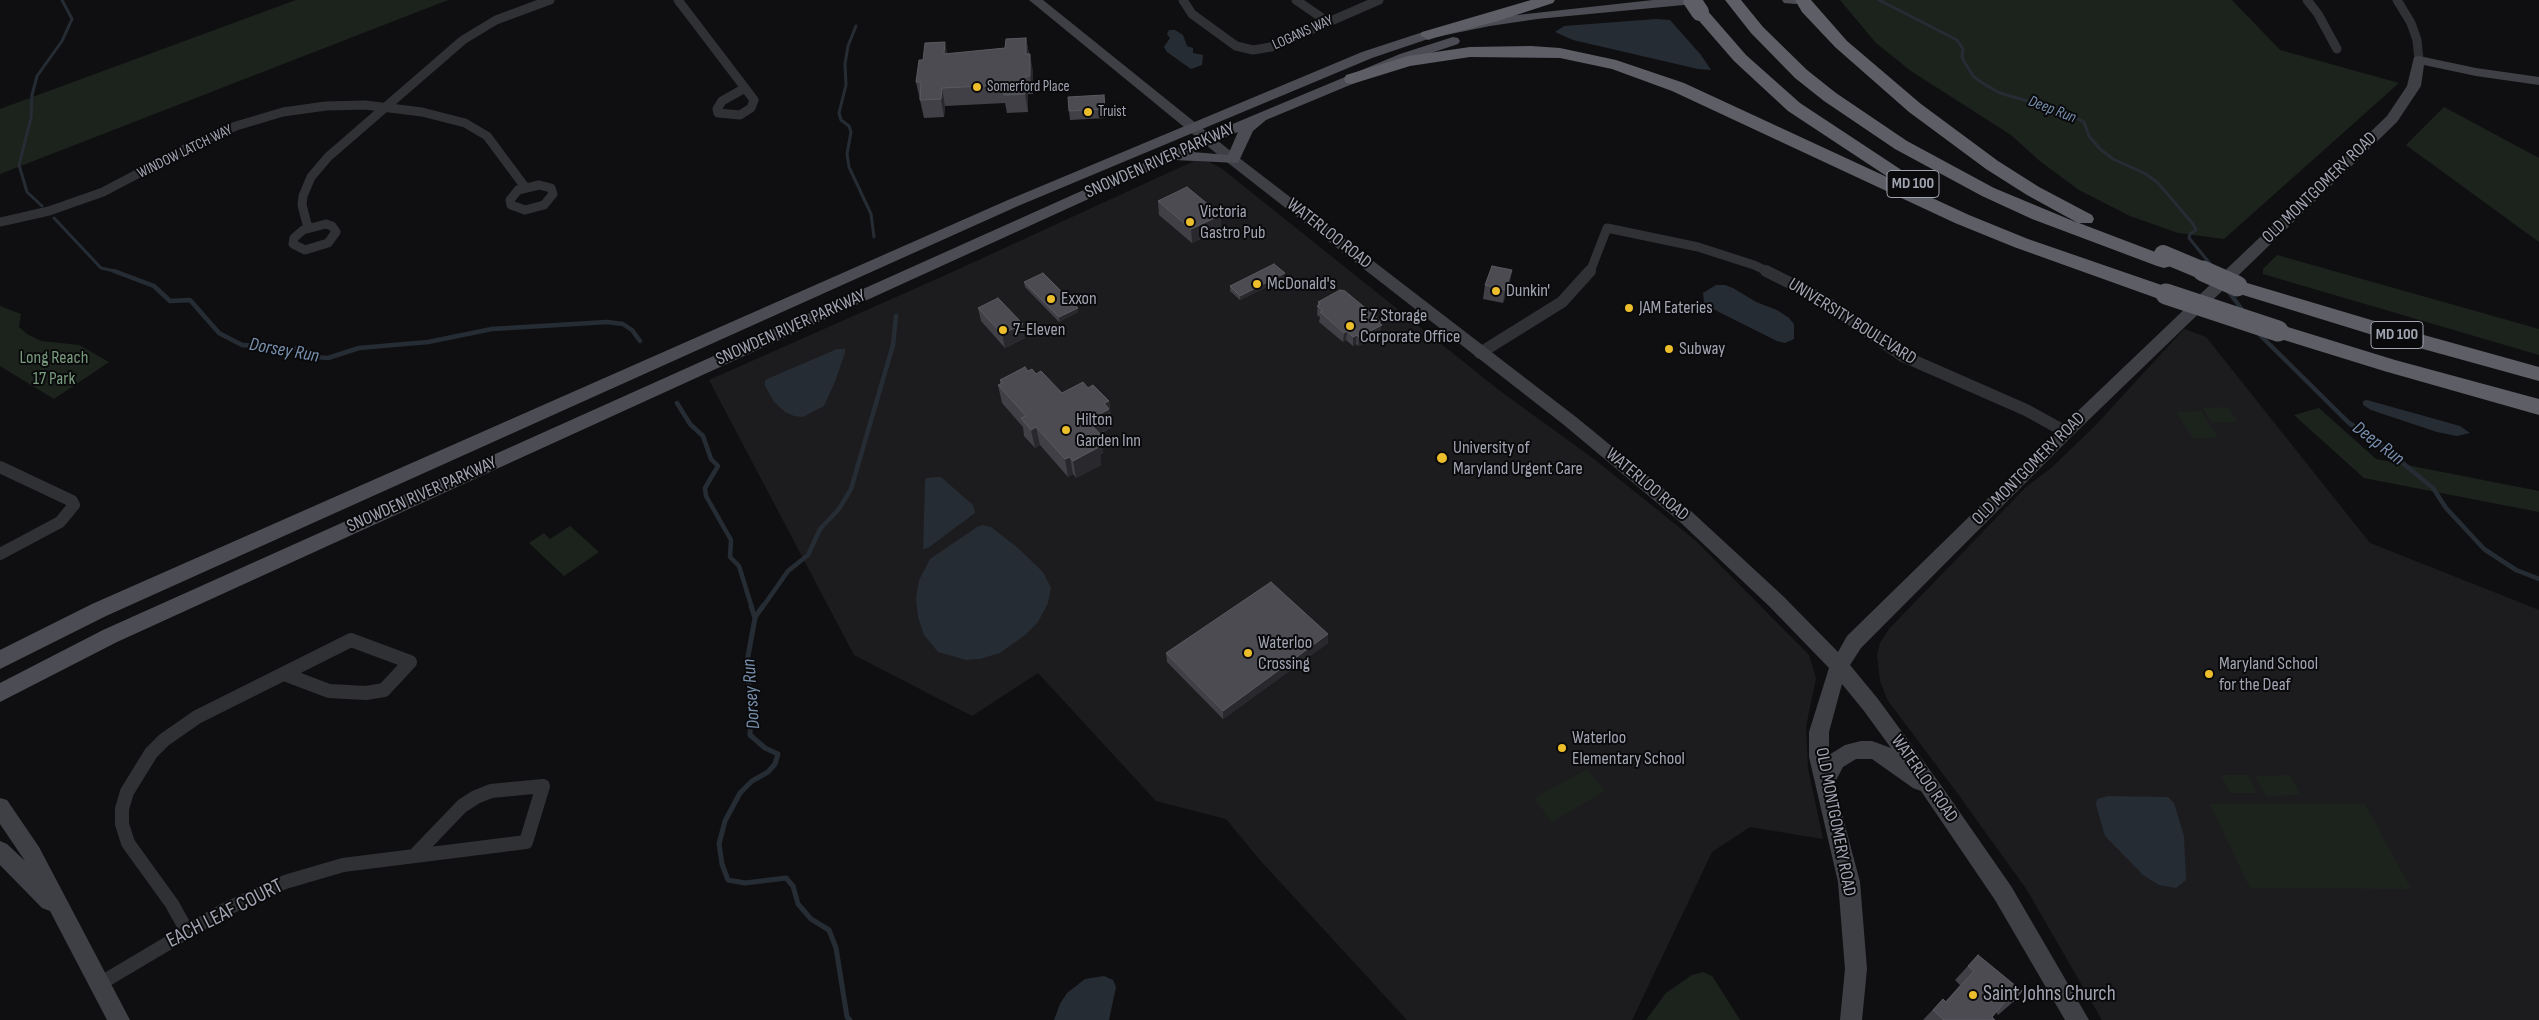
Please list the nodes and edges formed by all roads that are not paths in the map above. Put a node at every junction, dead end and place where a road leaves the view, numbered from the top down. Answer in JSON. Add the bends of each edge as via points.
{"nodes":[{"id":1,"x":550,"y":0,"type":"edge"},
{"id":2,"x":678,"y":0,"type":"edge"},
{"id":3,"x":1035,"y":0,"type":"edge"},
{"id":4,"x":1183,"y":0,"type":"edge"},
{"id":5,"x":1296,"y":0,"type":"edge"},
{"id":6,"x":1378,"y":0,"type":"edge"},
{"id":7,"x":1547,"y":0,"type":"edge"},
{"id":8,"x":1790,"y":0,"type":"edge"},
{"id":9,"x":1796,"y":0,"type":"edge"},
{"id":10,"x":1803,"y":0,"type":"edge"},
{"id":11,"x":2307,"y":0,"type":"edge"},
{"id":12,"x":2386,"y":0,"type":"edge"},
{"id":13,"x":2398,"y":0,"type":"edge"},
{"id":14,"x":1696,"y":4,"type":"edge"},
{"id":15,"x":1736,"y":4,"type":"edge"},
{"id":16,"x":1599,"y":10,"type":"junction"},
{"id":17,"x":1328,"y":22,"type":"junction"},
{"id":18,"x":1428,"y":35,"type":"junction"},
{"id":19,"x":2337,"y":49,"type":"dead end"},
{"id":20,"x":2419,"y":60,"type":"junction"},
{"id":21,"x":1352,"y":79,"type":"junction"},
{"id":22,"x":2539,"y":81,"type":"edge"},
{"id":23,"x":745,"y":88,"type":"dead end"},
{"id":24,"x":384,"y":107,"type":"junction"},
{"id":25,"x":1265,"y":116,"type":"junction"},
{"id":26,"x":1193,"y":127,"type":"junction"},
{"id":27,"x":1209,"y":139,"type":"junction"},
{"id":28,"x":1167,"y":158,"type":"junction"},
{"id":29,"x":1233,"y":160,"type":"junction"},
{"id":30,"x":524,"y":187,"type":"dead end"},
{"id":31,"x":0,"y":222,"type":"edge"},
{"id":32,"x":308,"y":228,"type":"dead end"},
{"id":33,"x":2164,"y":258,"type":"junction"},
{"id":34,"x":2113,"y":274,"type":"junction"},
{"id":35,"x":1480,"y":352,"type":"junction"},
{"id":36,"x":2539,"y":374,"type":"edge"},
{"id":37,"x":2539,"y":407,"type":"edge"},
{"id":38,"x":2066,"y":432,"type":"junction"},
{"id":39,"x":0,"y":467,"type":"edge"},
{"id":40,"x":0,"y":554,"type":"edge"},
{"id":41,"x":0,"y":660,"type":"edge"},
{"id":42,"x":1839,"y":666,"type":"junction"},
{"id":43,"x":284,"y":674,"type":"junction"},
{"id":44,"x":0,"y":693,"type":"edge"},
{"id":45,"x":1824,"y":783,"type":"junction"},
{"id":46,"x":1938,"y":798,"type":"junction"},
{"id":47,"x":0,"y":807,"type":"edge"},
{"id":48,"x":0,"y":851,"type":"edge"},
{"id":49,"x":415,"y":855,"type":"junction"},
{"id":50,"x":67,"y":919,"type":"junction"},
{"id":51,"x":187,"y":931,"type":"junction"},
{"id":52,"x":101,"y":983,"type":"junction"},
{"id":53,"x":119,"y":1020,"type":"edge"},
{"id":54,"x":1851,"y":1020,"type":"edge"},
{"id":55,"x":2078,"y":1020,"type":"edge"}],
"edges":[{"from":1,"to":24,"type":"street","via":[[496,20],[463,40]]},
{"from":2,"to":23,"type":"street"},
{"from":3,"to":26,"type":"street","name":"WATERLOO ROAD"},
{"from":4,"to":17,"type":"street","name":"LOGANS WAY","via":[[1192,14],[1245,50],[1271,48]]},
{"from":5,"to":17,"type":"street"},
{"from":6,"to":17,"type":"street","name":"LOGANS WAY"},
{"from":7,"to":18,"type":"highway"},
{"from":8,"to":9,"type":"main road"},
{"from":10,"to":33,"type":"highway","via":[[1824,26],[1879,79],[1985,160],[2072,213]]},
{"from":11,"to":19,"type":"street"},
{"from":12,"to":13,"type":"street"},
{"from":13,"to":20,"type":"street","name":"OLD MONTGOMERY ROAD","via":[[2416,40]]},
{"from":14,"to":16,"type":"main road","name":"SNOWDEN RIVER PARKWAY"},
{"from":14,"to":34,"type":"highway","number":"MD 100","via":[[1729,47],[1764,81],[1809,118],[1872,160],[1967,212]]},
{"from":15,"to":33,"type":"highway","number":"MD 100","via":[[1801,74],[1901,145],[2040,215]]},
{"from":16,"to":18,"type":"main road","name":"SNOWDEN RIVER PARKWAY","via":[[1537,15]]},
{"from":16,"to":21,"type":"main road","name":"SNOWDEN RIVER PARKWAY","via":[[1449,42]]},
{"from":18,"to":26,"type":"main road","name":"SNOWDEN RIVER PARKWAY","via":[[1357,59]]},
{"from":20,"to":22,"type":"street"},
{"from":20,"to":38,"type":"street","name":"OLD MONTGOMERY ROAD","via":[[2414,86],[2392,119]]},
{"from":21,"to":25,"type":"main road","name":"SNOWDEN RIVER PARKWAY"},
{"from":21,"to":34,"type":"highway","via":[[1408,61],[1500,50],[1560,53],[1616,65],[1678,87],[1962,220]]},
{"from":24,"to":30,"type":"street","name":"WINDOW LATCH WAY","via":[[438,114],[477,129],[494,144]]},
{"from":24,"to":31,"type":"street","name":"WINDOW LATCH WAY","via":[[326,106],[259,118],[198,142],[103,192],[50,211]]},
{"from":24,"to":32,"type":"street","via":[[328,157],[312,177],[302,205]]},
{"from":25,"to":27,"type":"main road","name":"SNOWDEN RIVER PARKWAY"},
{"from":25,"to":29,"type":"main road","via":[[1248,130]]},
{"from":26,"to":27,"type":"street","name":"WATERLOO ROAD"},
{"from":26,"to":41,"type":"main road","name":"SNOWDEN RIVER PARKWAY","via":[[1013,203],[99,610]]},
{"from":27,"to":28,"type":"main road","name":"SNOWDEN RIVER PARKWAY"},
{"from":27,"to":29,"type":"street","name":"WATERLOO ROAD"},
{"from":28,"to":29,"type":"main road","via":[[1204,156]]},
{"from":28,"to":44,"type":"main road","name":"SNOWDEN RIVER PARKWAY","via":[[110,636]]},
{"from":29,"to":35,"type":"street","name":"WATERLOO ROAD"},
{"from":33,"to":36,"type":"highway","number":"MD 100","bridge":true,"via":[[2246,290]]},
{"from":34,"to":37,"type":"highway","number":"MD 100","bridge":true,"via":[[2278,331]]},
{"from":35,"to":38,"type":"street","name":"UNIVERSITY BOULEVARD","via":[[1562,302],[1588,274],[1607,228],[1726,254],[1762,269],[1820,298],[1903,356],[2026,410]]},
{"from":35,"to":42,"type":"street","name":"WATERLOO ROAD","via":[[1686,517],[1776,601]]},
{"from":38,"to":42,"type":"street","name":"OLD MONTGOMERY ROAD","via":[[1854,642]]},
{"from":39,"to":40,"type":"street","via":[[72,501],[74,505],[60,522]]},
{"from":42,"to":45,"type":"street","name":"OLD MONTGOMERY ROAD","via":[[1819,732]]},
{"from":42,"to":46,"type":"street","name":"WATERLOO ROAD"},
{"from":43,"to":43,"type":"street","via":[[351,640],[410,662],[384,690],[366,693],[329,691]]},
{"from":43,"to":51,"type":"street","via":[[180,727],[151,753],[127,792],[122,824],[128,843],[172,904]]},
{"from":45,"to":46,"type":"street","via":[[1843,755],[1872,750],[1893,761]]},
{"from":45,"to":54,"type":"street","name":"OLD MONTGOMERY ROAD","via":[[1849,882],[1856,969]]},
{"from":46,"to":55,"type":"street","name":"WATERLOO ROAD","via":[[2003,894]]},
{"from":47,"to":50,"type":"street","via":[[32,854]]},
{"from":48,"to":50,"type":"street"},
{"from":49,"to":49,"type":"street","name":"EACH LEAF COURT","via":[[526,842],[543,786],[492,791],[476,797],[462,806]]},
{"from":49,"to":51,"type":"street","name":"EACH LEAF COURT","via":[[343,865],[286,882],[255,894]]},
{"from":50,"to":52,"type":"street"},
{"from":51,"to":52,"type":"street","name":"EACH LEAF COURT"},
{"from":52,"to":53,"type":"street"}]}
